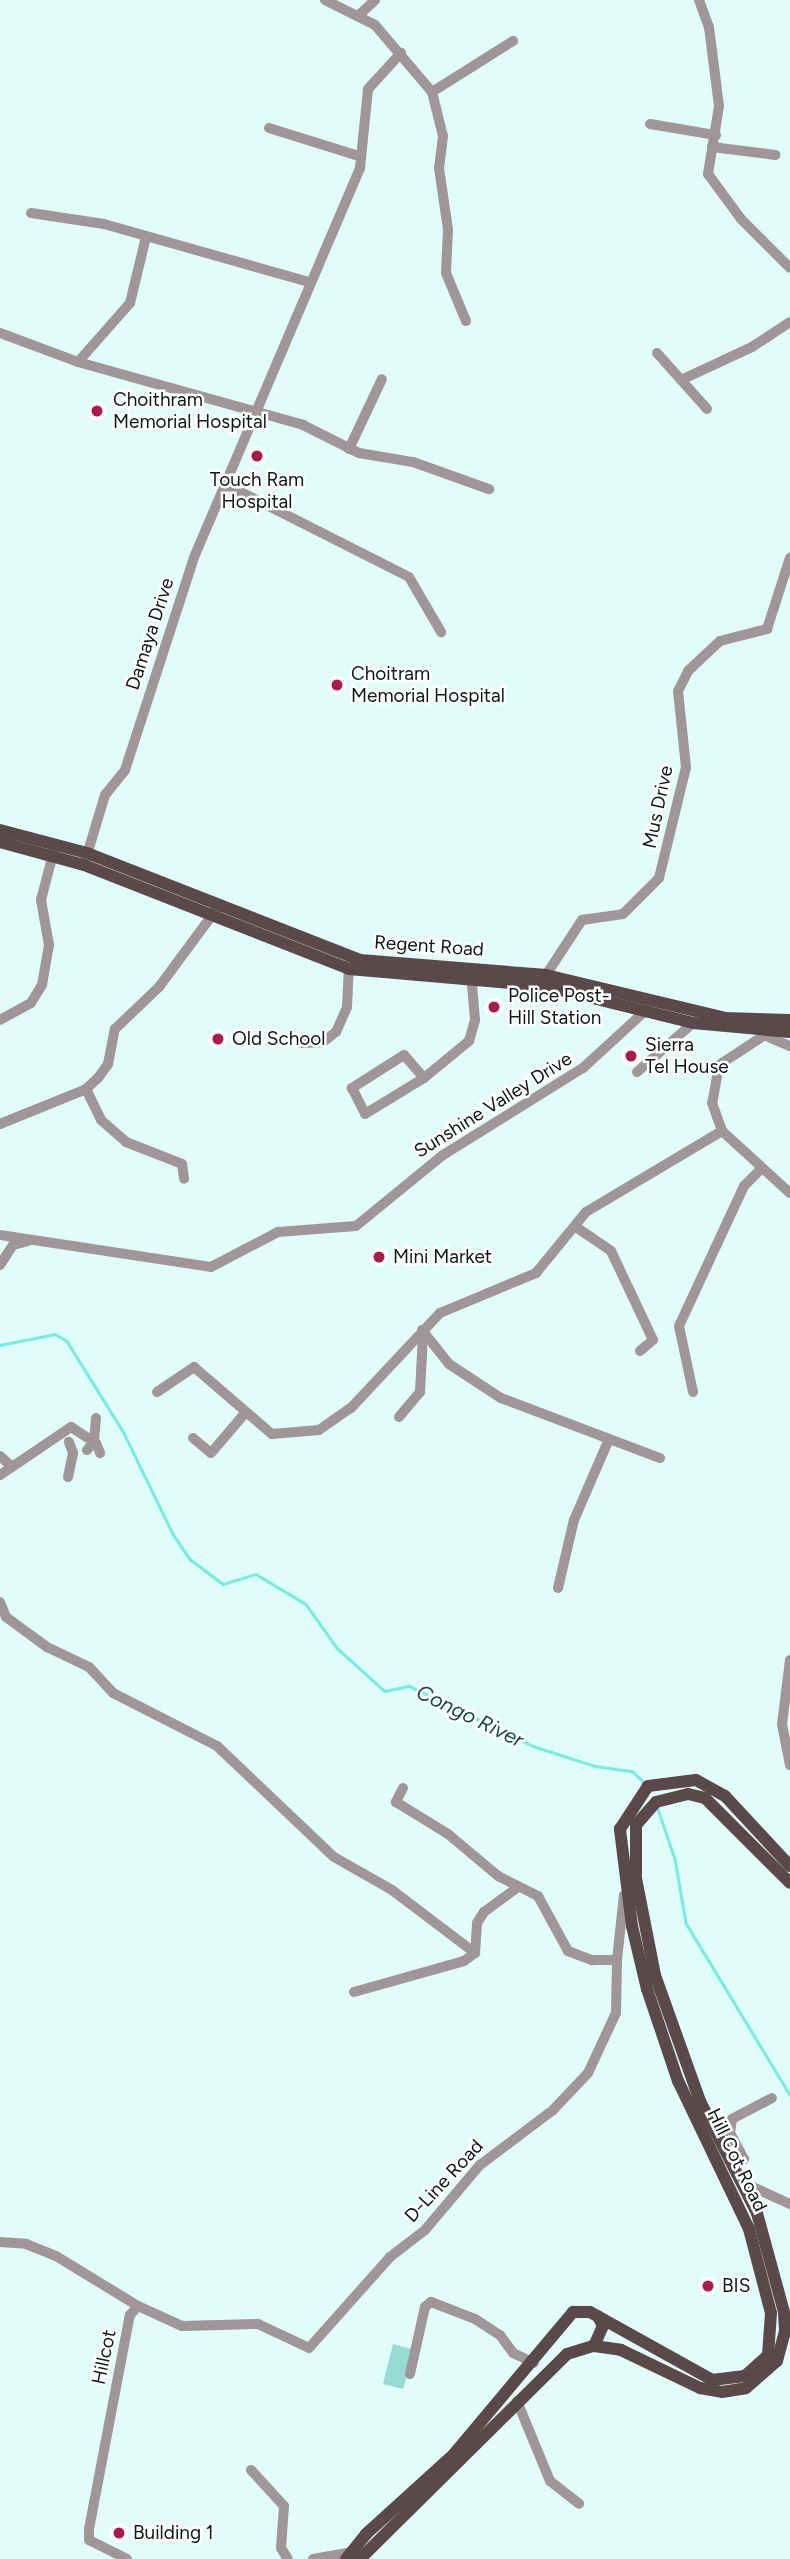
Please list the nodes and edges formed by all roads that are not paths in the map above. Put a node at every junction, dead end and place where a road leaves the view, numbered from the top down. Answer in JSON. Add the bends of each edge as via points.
{"nodes":[{"id":1,"x":325,"y":0,"type":"edge"},
{"id":2,"x":375,"y":0,"type":"edge"},
{"id":3,"x":699,"y":0,"type":"edge"},
{"id":4,"x":359,"y":15,"type":"junction"},
{"id":5,"x":513,"y":41,"type":"dead end"},
{"id":6,"x":401,"y":53,"type":"junction"},
{"id":7,"x":432,"y":92,"type":"junction"},
{"id":8,"x":650,"y":124,"type":"dead end"},
{"id":9,"x":268,"y":128,"type":"dead end"},
{"id":10,"x":716,"y":135,"type":"junction"},
{"id":11,"x":712,"y":147,"type":"junction"},
{"id":12,"x":775,"y":155,"type":"dead end"},
{"id":13,"x":359,"y":156,"type":"junction"},
{"id":14,"x":31,"y":213,"type":"dead end"},
{"id":15,"x":146,"y":237,"type":"junction"},
{"id":16,"x":790,"y":268,"type":"edge"},
{"id":17,"x":309,"y":282,"type":"junction"},
{"id":18,"x":466,"y":321,"type":"dead end"},
{"id":19,"x":790,"y":322,"type":"edge"},
{"id":20,"x":0,"y":333,"type":"edge"},
{"id":21,"x":657,"y":353,"type":"dead end"},
{"id":22,"x":78,"y":362,"type":"junction"},
{"id":23,"x":382,"y":379,"type":"dead end"},
{"id":24,"x":681,"y":380,"type":"junction"},
{"id":25,"x":707,"y":409,"type":"dead end"},
{"id":26,"x":256,"y":414,"type":"junction"},
{"id":27,"x":349,"y":449,"type":"junction"},
{"id":28,"x":225,"y":484,"type":"junction"},
{"id":29,"x":489,"y":489,"type":"dead end"},
{"id":30,"x":790,"y":558,"type":"edge"},
{"id":31,"x":441,"y":632,"type":"dead end"},
{"id":32,"x":0,"y":830,"type":"edge"},
{"id":33,"x":0,"y":842,"type":"edge"},
{"id":34,"x":55,"y":848,"type":"junction"},
{"id":35,"x":86,"y":859,"type":"junction"},
{"id":36,"x":215,"y":911,"type":"junction"},
{"id":37,"x":349,"y":963,"type":"junction"},
{"id":38,"x":471,"y":975,"type":"junction"},
{"id":39,"x":546,"y":975,"type":"junction"},
{"id":40,"x":646,"y":1010,"type":"junction"},
{"id":41,"x":0,"y":1020,"type":"edge"},
{"id":42,"x":785,"y":1020,"type":"edge"},
{"id":43,"x":693,"y":1023,"type":"junction"},
{"id":44,"x":790,"y":1032,"type":"edge"},
{"id":45,"x":769,"y":1035,"type":"junction"},
{"id":46,"x":300,"y":1043,"type":"dead end"},
{"id":47,"x":790,"y":1046,"type":"edge"},
{"id":48,"x":637,"y":1072,"type":"dead end"},
{"id":49,"x":424,"y":1078,"type":"junction"},
{"id":50,"x":86,"y":1089,"type":"junction"},
{"id":51,"x":0,"y":1124,"type":"edge"},
{"id":52,"x":723,"y":1131,"type":"junction"},
{"id":53,"x":762,"y":1168,"type":"junction"},
{"id":54,"x":184,"y":1179,"type":"dead end"},
{"id":55,"x":790,"y":1193,"type":"edge"},
{"id":56,"x":576,"y":1227,"type":"junction"},
{"id":57,"x":0,"y":1235,"type":"edge"},
{"id":58,"x":32,"y":1240,"type":"junction"},
{"id":59,"x":0,"y":1265,"type":"edge"},
{"id":60,"x":423,"y":1332,"type":"junction"},
{"id":61,"x":640,"y":1351,"type":"dead end"},
{"id":62,"x":156,"y":1392,"type":"dead end"},
{"id":63,"x":693,"y":1392,"type":"dead end"},
{"id":64,"x":244,"y":1413,"type":"junction"},
{"id":65,"x":399,"y":1417,"type":"dead end"},
{"id":66,"x":96,"y":1418,"type":"dead end"},
{"id":67,"x":193,"y":1438,"type":"dead end"},
{"id":68,"x":609,"y":1439,"type":"junction"},
{"id":69,"x":69,"y":1442,"type":"dead end"},
{"id":70,"x":100,"y":1453,"type":"dead end"},
{"id":71,"x":0,"y":1456,"type":"edge"},
{"id":72,"x":660,"y":1458,"type":"dead end"},
{"id":73,"x":9,"y":1464,"type":"junction"},
{"id":74,"x":0,"y":1475,"type":"edge"},
{"id":75,"x":558,"y":1588,"type":"dead end"},
{"id":76,"x":0,"y":1602,"type":"edge"},
{"id":77,"x":790,"y":1660,"type":"edge"},
{"id":78,"x":790,"y":1765,"type":"edge"},
{"id":79,"x":403,"y":1788,"type":"dead end"},
{"id":80,"x":790,"y":1866,"type":"edge"},
{"id":81,"x":790,"y":1883,"type":"edge"},
{"id":82,"x":518,"y":1887,"type":"junction"},
{"id":83,"x":625,"y":1888,"type":"junction"},
{"id":84,"x":475,"y":1954,"type":"junction"},
{"id":85,"x":617,"y":1960,"type":"junction"},
{"id":86,"x":354,"y":1992,"type":"dead end"},
{"id":87,"x":772,"y":2098,"type":"dead end"},
{"id":88,"x":735,"y":2168,"type":"junction"},
{"id":89,"x":744,"y":2183,"type":"junction"},
{"id":90,"x":790,"y":2204,"type":"edge"},
{"id":91,"x":0,"y":2242,"type":"edge"},
{"id":92,"x":138,"y":2306,"type":"junction"},
{"id":93,"x":598,"y":2316,"type":"junction"},
{"id":94,"x":567,"y":2320,"type":"junction"},
{"id":95,"x":588,"y":2347,"type":"junction"},
{"id":96,"x":534,"y":2363,"type":"junction"},
{"id":97,"x":410,"y":2374,"type":"dead end"},
{"id":98,"x":517,"y":2401,"type":"junction"},
{"id":99,"x":251,"y":2470,"type":"dead end"},
{"id":100,"x":579,"y":2504,"type":"dead end"},
{"id":101,"x":353,"y":2557,"type":"edge"},
{"id":102,"x":128,"y":2559,"type":"edge"},
{"id":103,"x":288,"y":2559,"type":"edge"},
{"id":104,"x":313,"y":2559,"type":"edge"}],
"edges":[{"from":1,"to":4,"type":"street"},
{"from":2,"to":4,"type":"street"},
{"from":3,"to":10,"type":"street","via":[[717,86]]},
{"from":4,"to":6,"type":"street"},
{"from":5,"to":7,"type":"street"},
{"from":6,"to":7,"type":"street"},
{"from":6,"to":13,"type":"street","name":"Damaya Drive","via":[[368,89]]},
{"from":7,"to":18,"type":"street","via":[[443,136],[439,168],[447,230],[446,273]]},
{"from":8,"to":10,"type":"street"},
{"from":9,"to":13,"type":"street"},
{"from":10,"to":11,"type":"street"},
{"from":11,"to":12,"type":"street"},
{"from":11,"to":16,"type":"street","via":[[707,167],[717,187]]},
{"from":13,"to":17,"type":"street","name":"Damaya Drive","via":[[360,168]]},
{"from":14,"to":15,"type":"street","via":[[104,224]]},
{"from":15,"to":17,"type":"street"},
{"from":15,"to":22,"type":"street","via":[[130,303]]},
{"from":17,"to":26,"type":"street","name":"Damaya Drive"},
{"from":19,"to":24,"type":"street","via":[[752,347]]},
{"from":20,"to":22,"type":"street"},
{"from":21,"to":24,"type":"street"},
{"from":22,"to":26,"type":"street"},
{"from":23,"to":27,"type":"street"},
{"from":24,"to":25,"type":"street"},
{"from":26,"to":27,"type":"street","via":[[303,425]]},
{"from":26,"to":28,"type":"street","name":"Damaya Drive"},
{"from":27,"to":29,"type":"street","via":[[413,462]]},
{"from":28,"to":31,"type":"street","via":[[409,577]]},
{"from":28,"to":35,"type":"street","name":"Damaya Drive","via":[[195,555],[125,770],[105,795]]},
{"from":30,"to":39,"type":"street","name":"Mus Drive","via":[[767,629],[720,641],[683,678],[677,704],[686,767],[659,878],[624,914],[582,920]]},
{"from":32,"to":34,"type":"main road","name":"Regent Road"},
{"from":33,"to":34,"type":"main road","name":"Regent Road"},
{"from":34,"to":35,"type":"main road","name":"Regent Road"},
{"from":34,"to":41,"type":"street","via":[[41,900],[49,945],[43,985],[31,1003]]},
{"from":35,"to":36,"type":"main road","name":"Regent Road"},
{"from":36,"to":37,"type":"main road","name":"Regent Road"},
{"from":36,"to":50,"type":"street","via":[[159,987],[115,1030],[108,1064]]},
{"from":37,"to":38,"type":"main road","name":"Regent Road"},
{"from":37,"to":46,"type":"street","via":[[347,1006],[336,1031],[323,1042]]},
{"from":38,"to":39,"type":"main road","name":"Regent Road"},
{"from":38,"to":40,"type":"main road","name":"Regent Road","via":[[551,987]]},
{"from":38,"to":49,"type":"street","via":[[474,1033]]},
{"from":39,"to":42,"type":"main road","name":"Regent Road","via":[[724,1018]]},
{"from":40,"to":43,"type":"main road","name":"Regent Road"},
{"from":40,"to":58,"type":"street","name":"Sunshine Valley Drive","via":[[583,1068],[443,1155],[356,1226],[278,1232],[211,1267]]},
{"from":42,"to":45,"type":"street"},
{"from":43,"to":45,"type":"main road","name":"Regent Road"},
{"from":43,"to":48,"type":"street"},
{"from":44,"to":45,"type":"main road","name":"Regent Road"},
{"from":45,"to":47,"type":"street"},
{"from":45,"to":52,"type":"street","via":[[731,1056],[713,1076],[712,1103]]},
{"from":49,"to":49,"type":"street","via":[[365,1114],[352,1088],[404,1055]]},
{"from":50,"to":51,"type":"street"},
{"from":50,"to":54,"type":"street","via":[[101,1120],[126,1142],[182,1164]]},
{"from":52,"to":53,"type":"street"},
{"from":52,"to":56,"type":"street","via":[[603,1200]]},
{"from":53,"to":55,"type":"street"},
{"from":53,"to":63,"type":"street","via":[[744,1186],[682,1317]]},
{"from":56,"to":60,"type":"street","via":[[536,1273],[454,1304]]},
{"from":56,"to":61,"type":"street","via":[[611,1251],[653,1340]]},
{"from":57,"to":58,"type":"street","name":"Sunshine Valley Drive"},
{"from":58,"to":59,"type":"street","via":[[12,1245]]},
{"from":60,"to":64,"type":"street","via":[[351,1408],[319,1430],[272,1434]]},
{"from":60,"to":65,"type":"street","via":[[420,1392]]},
{"from":60,"to":68,"type":"street","via":[[449,1364],[501,1398]]},
{"from":62,"to":64,"type":"street","via":[[194,1367]]},
{"from":64,"to":67,"type":"street","via":[[211,1453]]},
{"from":66,"to":69,"type":"street","via":[[94,1441],[70,1474]]},
{"from":68,"to":72,"type":"street"},
{"from":68,"to":75,"type":"street","via":[[574,1520]]},
{"from":70,"to":73,"type":"street","via":[[96,1443],[71,1427]]},
{"from":71,"to":73,"type":"street"},
{"from":73,"to":74,"type":"street"},
{"from":76,"to":84,"type":"street","via":[[6,1617],[47,1647],[89,1667],[113,1692],[217,1746],[334,1857],[392,1890]]},
{"from":77,"to":78,"type":"street","via":[[782,1724]]},
{"from":79,"to":82,"type":"street","via":[[396,1802]]},
{"from":80,"to":83,"type":"main road","name":"Hill Cot Road","via":[[725,1796],[696,1780],[679,1778],[648,1786],[626,1813],[620,1829]]},
{"from":81,"to":88,"type":"main road","name":"Hill Cot Road","via":[[705,1798],[688,1794],[656,1802],[636,1825],[636,1878],[655,1975],[692,2082]]},
{"from":82,"to":84,"type":"street","via":[[484,1912],[477,1923]]},
{"from":82,"to":85,"type":"street","via":[[538,1896],[568,1951],[592,1960]]},
{"from":83,"to":85,"type":"street","name":"D-Line Road"},
{"from":83,"to":93,"type":"main road","name":"Hill Cot Road","via":[[647,1989],[678,2081],[749,2229],[771,2313],[771,2344],[745,2376],[712,2380]]},
{"from":84,"to":86,"type":"street","via":[[438,1972]]},
{"from":85,"to":92,"type":"street","name":"D-Line Road","via":[[615,2013],[588,2073],[553,2110],[480,2165],[425,2230],[390,2257],[309,2348],[258,2324],[182,2326]]},
{"from":87,"to":88,"type":"street","via":[[732,2119],[730,2133],[744,2159]]},
{"from":88,"to":89,"type":"main road","name":"Hill Cot Road"},
{"from":89,"to":90,"type":"street"},
{"from":89,"to":95,"type":"main road","name":"Hill Cot Road","via":[[784,2312],[782,2349],[771,2371],[746,2388],[723,2392],[700,2388],[621,2350]]},
{"from":91,"to":92,"type":"street","via":[[26,2244],[56,2256]]},
{"from":92,"to":102,"type":"street","name":"Hillcot","via":[[130,2315],[89,2529],[89,2540]]},
{"from":93,"to":94,"type":"main road","via":[[583,2310]]},
{"from":93,"to":95,"type":"main road","via":[[603,2326]]},
{"from":94,"to":95,"type":"main road","via":[[566,2336]]},
{"from":94,"to":96,"type":"main road"},
{"from":95,"to":98,"type":"main road","via":[[554,2361]]},
{"from":96,"to":97,"type":"street","via":[[513,2353],[500,2335],[475,2319],[431,2302],[425,2306]]},
{"from":96,"to":101,"type":"main road","via":[[453,2455]]},
{"from":98,"to":100,"type":"street","via":[[550,2481]]},
{"from":98,"to":101,"type":"main road","via":[[447,2478]]},
{"from":99,"to":103,"type":"street","via":[[284,2506],[281,2548]]},
{"from":101,"to":104,"type":"street"}]}
